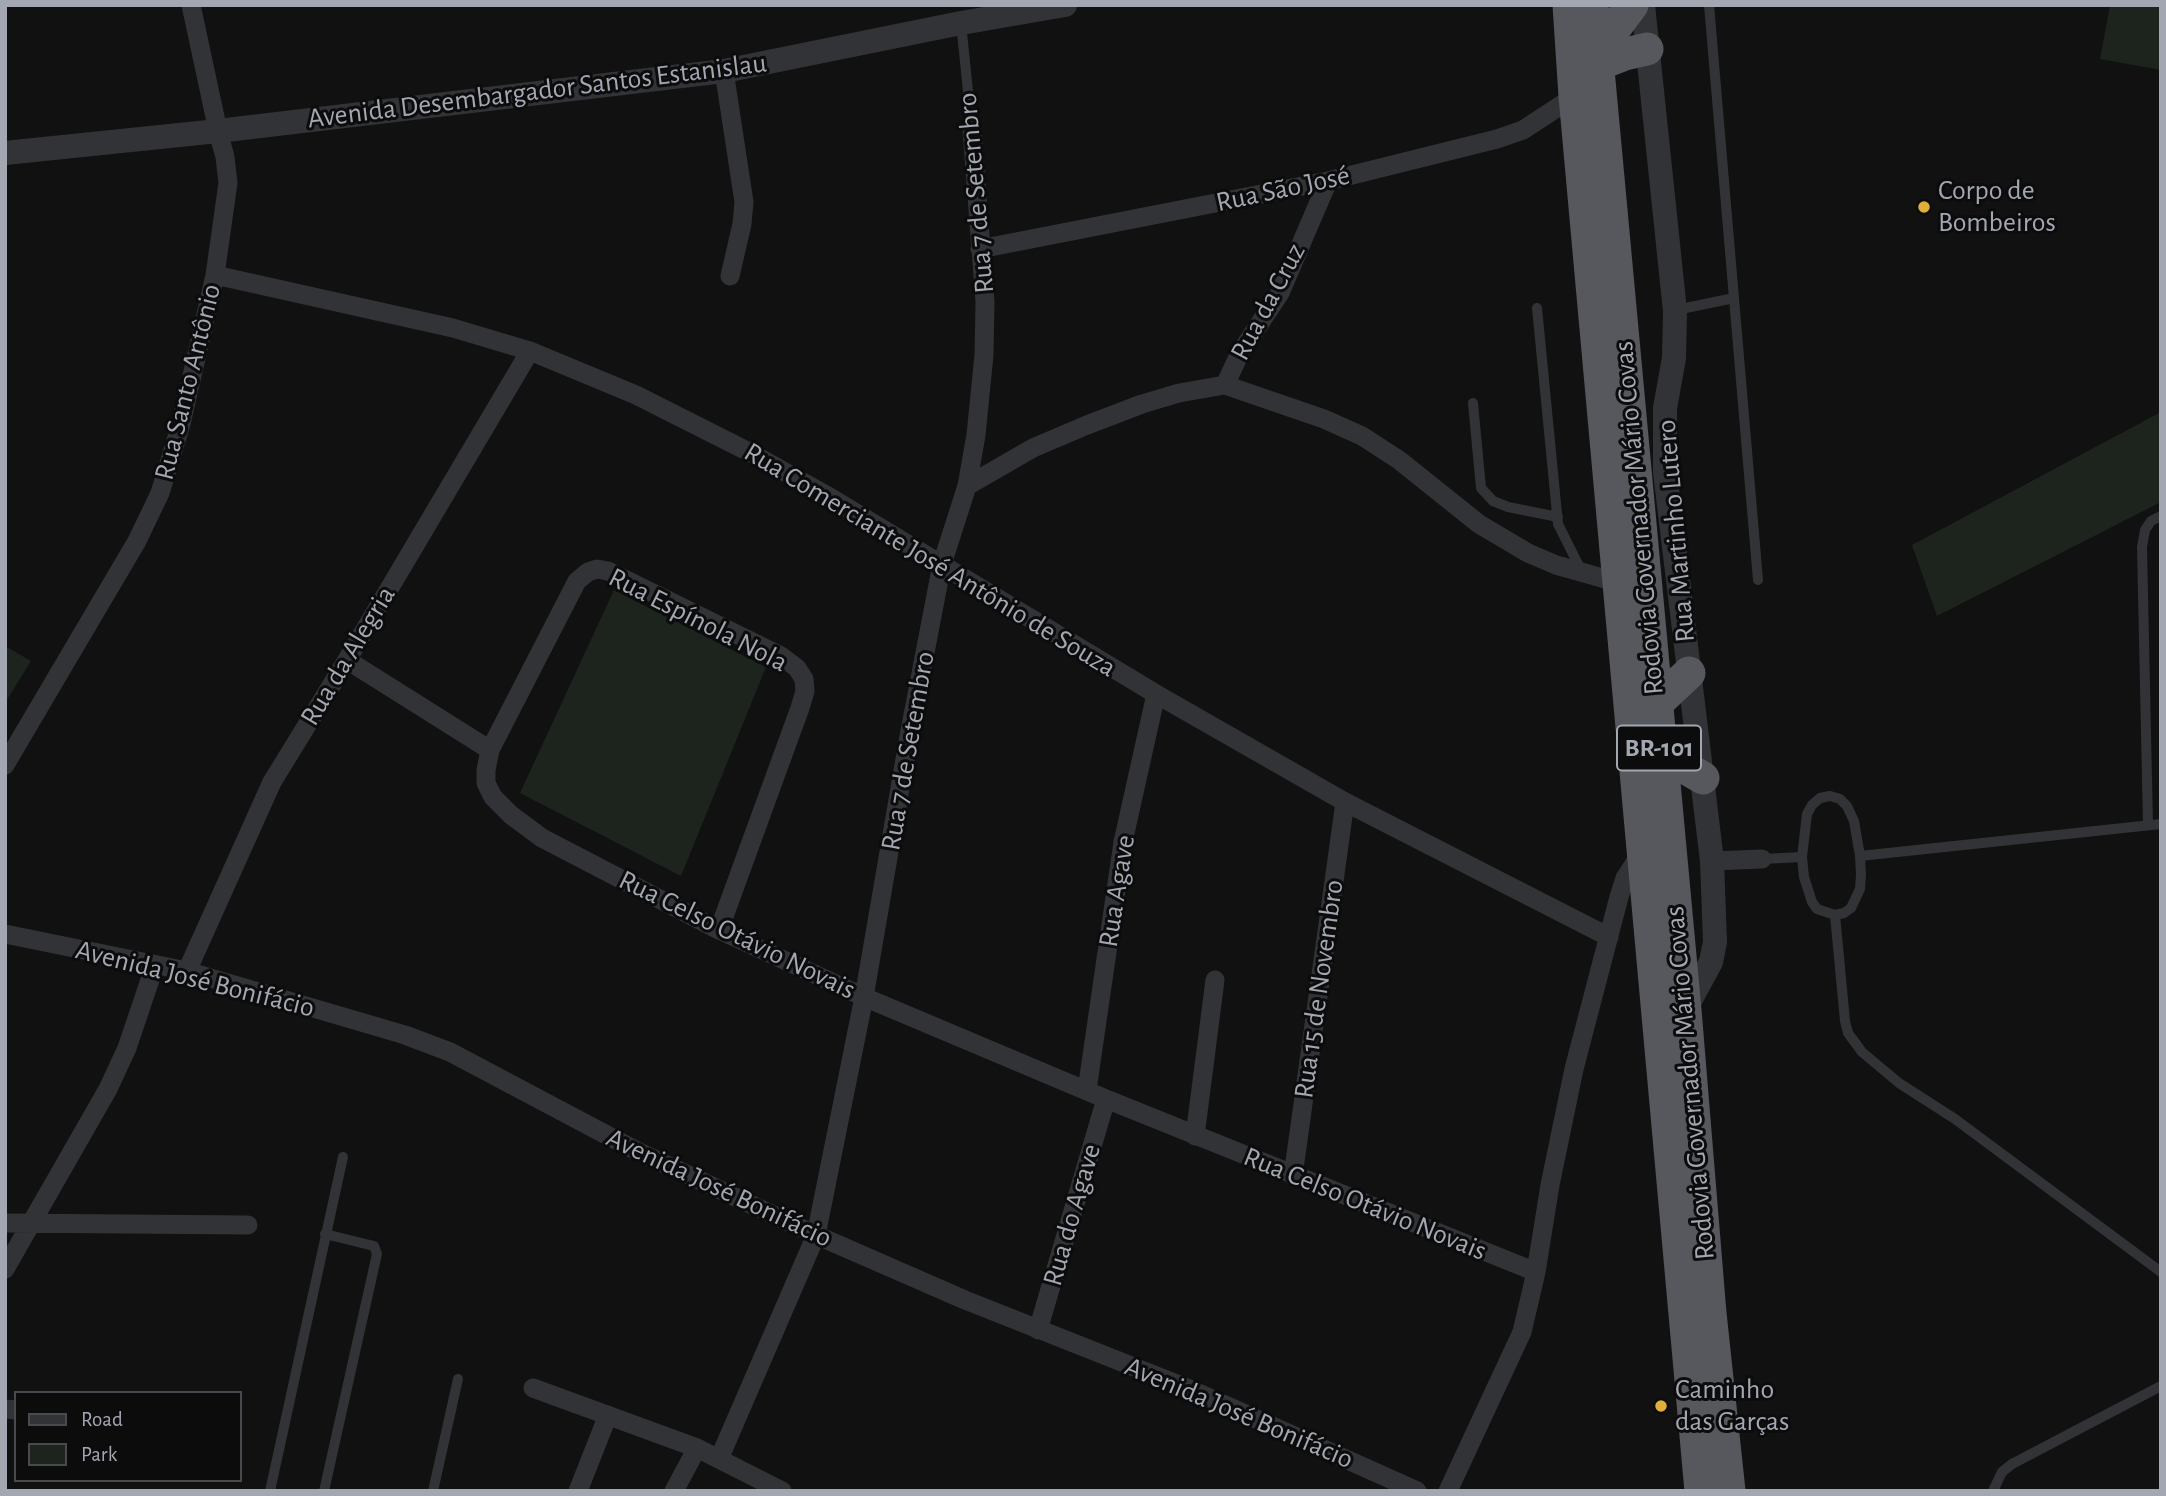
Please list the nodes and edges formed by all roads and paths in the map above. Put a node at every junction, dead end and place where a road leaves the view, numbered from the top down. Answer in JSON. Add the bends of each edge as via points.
{"nodes":[{"id":1,"x":191,"y":5,"type":"edge"},
{"id":2,"x":1065,"y":5,"type":"edge"},
{"id":3,"x":1569,"y":5,"type":"edge"},
{"id":4,"x":1592,"y":5,"type":"edge"},
{"id":5,"x":1632,"y":5,"type":"edge"},
{"id":6,"x":1643,"y":5,"type":"edge"},
{"id":7,"x":1709,"y":5,"type":"edge"},
{"id":8,"x":961,"y":23,"type":"junction"},
{"id":9,"x":1647,"y":49,"type":"junction"},
{"id":10,"x":1597,"y":58,"type":"junction"},
{"id":11,"x":724,"y":71,"type":"junction"},
{"id":12,"x":1575,"y":96,"type":"junction"},
{"id":13,"x":972,"y":130,"type":"joint"},
{"id":14,"x":218,"y":131,"type":"junction"},
{"id":15,"x":5,"y":153,"type":"edge"},
{"id":16,"x":1328,"y":181,"type":"junction"},
{"id":17,"x":980,"y":249,"type":"junction"},
{"id":18,"x":215,"y":275,"type":"junction"},
{"id":19,"x":730,"y":276,"type":"dead end"},
{"id":20,"x":1734,"y":298,"type":"junction"},
{"id":21,"x":1537,"y":308,"type":"dead end"},
{"id":22,"x":1675,"y":311,"type":"junction"},
{"id":23,"x":530,"y":351,"type":"junction"},
{"id":24,"x":1225,"y":385,"type":"junction"},
{"id":25,"x":1473,"y":403,"type":"dead end"},
{"id":26,"x":967,"y":486,"type":"junction"},
{"id":27,"x":2161,"y":516,"type":"edge"},
{"id":28,"x":1558,"y":517,"type":"junction"},
{"id":29,"x":942,"y":564,"type":"junction"},
{"id":30,"x":1583,"y":572,"type":"junction"},
{"id":31,"x":1758,"y":580,"type":"dead end"},
{"id":32,"x":1620,"y":583,"type":"junction"},
{"id":33,"x":347,"y":660,"type":"junction"},
{"id":34,"x":1689,"y":673,"type":"junction"},
{"id":35,"x":1156,"y":694,"type":"junction"},
{"id":36,"x":1656,"y":704,"type":"junction"},
{"id":37,"x":490,"y":750,"type":"junction"},
{"id":38,"x":1660,"y":752,"type":"junction"},
{"id":39,"x":5,"y":765,"type":"edge"},
{"id":40,"x":1703,"y":778,"type":"junction"},
{"id":41,"x":1345,"y":802,"type":"junction"},
{"id":42,"x":2161,"y":824,"type":"edge"},
{"id":43,"x":2148,"y":825,"type":"junction"},
{"id":44,"x":1644,"y":849,"type":"junction"},
{"id":45,"x":1860,"y":856,"type":"junction"},
{"id":46,"x":1802,"y":858,"type":"junction"},
{"id":47,"x":1762,"y":859,"type":"joint"},
{"id":48,"x":1712,"y":861,"type":"junction"},
{"id":49,"x":1835,"y":915,"type":"junction"},
{"id":50,"x":719,"y":930,"type":"junction"},
{"id":51,"x":5,"y":934,"type":"edge"},
{"id":52,"x":1609,"y":937,"type":"junction"},
{"id":53,"x":155,"y":965,"type":"junction"},
{"id":54,"x":187,"y":971,"type":"junction"},
{"id":55,"x":1215,"y":980,"type":"dead end"},
{"id":56,"x":864,"y":997,"type":"junction"},
{"id":57,"x":1685,"y":1010,"type":"junction"},
{"id":58,"x":1087,"y":1090,"type":"junction"},
{"id":59,"x":1106,"y":1099,"type":"junction"},
{"id":60,"x":1195,"y":1136,"type":"junction"},
{"id":61,"x":343,"y":1157,"type":"dead end"},
{"id":62,"x":1293,"y":1176,"type":"junction"},
{"id":63,"x":5,"y":1223,"type":"edge"},
{"id":64,"x":30,"y":1224,"type":"junction"},
{"id":65,"x":248,"y":1226,"type":"dead end"},
{"id":66,"x":326,"y":1234,"type":"junction"},
{"id":67,"x":816,"y":1235,"type":"junction"},
{"id":68,"x":5,"y":1269,"type":"edge"},
{"id":69,"x":1536,"y":1272,"type":"junction"},
{"id":70,"x":2161,"y":1272,"type":"edge"},
{"id":71,"x":1038,"y":1330,"type":"junction"},
{"id":72,"x":458,"y":1379,"type":"dead end"},
{"id":73,"x":2161,"y":1386,"type":"edge"},
{"id":74,"x":533,"y":1388,"type":"dead end"},
{"id":75,"x":608,"y":1415,"type":"junction"},
{"id":76,"x":697,"y":1448,"type":"junction"},
{"id":77,"x":719,"y":1459,"type":"junction"},
{"id":78,"x":270,"y":1491,"type":"edge"},
{"id":79,"x":324,"y":1491,"type":"edge"},
{"id":80,"x":433,"y":1491,"type":"edge"},
{"id":81,"x":578,"y":1491,"type":"edge"},
{"id":82,"x":674,"y":1491,"type":"edge"},
{"id":83,"x":782,"y":1491,"type":"edge"},
{"id":84,"x":1417,"y":1491,"type":"edge"},
{"id":85,"x":1448,"y":1491,"type":"edge"},
{"id":86,"x":1701,"y":1491,"type":"edge"},
{"id":87,"x":1729,"y":1491,"type":"edge"},
{"id":88,"x":1993,"y":1491,"type":"edge"}],
"edges":[{"from":1,"to":14,"type":"street","name":"Rua Santo Antônio"},
{"from":2,"to":8,"type":"street","name":"Avenida Desembargador Santos Estanislau"},
{"from":3,"to":12,"type":"highway","name":"Rodovia Governador Mário Covas","number":"BR-101"},
{"from":4,"to":10,"type":"highway","name":"Rodovia Governador Mário Covas","number":"BR-101"},
{"from":5,"to":10,"type":"highway"},
{"from":6,"to":9,"type":"street","name":"Rua Martinho Lutero"},
{"from":7,"to":20,"type":"lane"},
{"from":8,"to":11,"type":"street","name":"Avenida Desembargador Santos Estanislau"},
{"from":8,"to":13,"type":"lane","name":"Rua 7 de Setembro"},
{"from":9,"to":10,"type":"highway"},
{"from":9,"to":22,"type":"street","name":"Rua Martinho Lutero"},
{"from":10,"to":36,"type":"highway","name":"Rodovia Governador Mário Covas","number":"BR-101"},
{"from":11,"to":14,"type":"street","name":"Avenida Desembargador Santos Estanislau"},
{"from":11,"to":19,"type":"street","via":[[744,202]]},
{"from":12,"to":16,"type":"street","name":"Rua São José","via":[[1523,130],[1497,139]]},
{"from":12,"to":32,"type":"highway","name":"Rodovia Governador Mário Covas","number":"BR-101"},
{"from":13,"to":17,"type":"street","name":"Rua 7 de Setembro"},
{"from":14,"to":15,"type":"street","name":"Avenida Desembargador Santos Estanislau"},
{"from":14,"to":18,"type":"street","name":"Rua Santo Antônio","via":[[228,183]]},
{"from":16,"to":17,"type":"street","name":"Rua São José"},
{"from":16,"to":24,"type":"street","name":"Rua da Cruz","via":[[1280,293],[1240,353]]},
{"from":17,"to":26,"type":"street","name":"Rua 7 de Setembro","via":[[984,355]]},
{"from":18,"to":23,"type":"street","name":"Rua Comerciante José Antônio de Souza","via":[[453,328]]},
{"from":18,"to":39,"type":"street","name":"Rua Santo Antônio","via":[[160,493],[137,541]]},
{"from":20,"to":22,"type":"lane"},
{"from":20,"to":31,"type":"lane"},
{"from":21,"to":28,"type":"lane"},
{"from":22,"to":34,"type":"street","name":"Rua Martinho Lutero","via":[[1674,358],[1665,408],[1665,461]]},
{"from":23,"to":29,"type":"street","name":"Rua Comerciante José Antônio de Souza","via":[[636,395],[751,453]]},
{"from":23,"to":33,"type":"street","name":"Rua da Alegria"},
{"from":24,"to":26,"type":"street","via":[[1179,393],[1087,425],[1033,448]]},
{"from":24,"to":30,"type":"street","via":[[1362,436],[1479,524],[1528,553]]},
{"from":25,"to":28,"type":"lane","via":[[1481,488],[1500,504]]},
{"from":26,"to":29,"type":"street","name":"Rua 7 de Setembro"},
{"from":27,"to":43,"type":"lane","via":[[2145,530],[2142,547]]},
{"from":28,"to":30,"type":"lane"},
{"from":29,"to":35,"type":"street","name":"Rua Comerciante José Antônio de Souza"},
{"from":29,"to":56,"type":"street","name":"Rua 7 de Setembro"},
{"from":30,"to":32,"type":"street"},
{"from":32,"to":44,"type":"highway","name":"Rodovia Governador Mário Covas","number":"BR-101"},
{"from":33,"to":37,"type":"street"},
{"from":33,"to":54,"type":"street","name":"Rua da Alegria","via":[[272,782]]},
{"from":34,"to":36,"type":"highway"},
{"from":34,"to":40,"type":"street","name":"Rua Martinho Lutero"},
{"from":35,"to":41,"type":"street","name":"Rua Comerciante José Antônio de Souza"},
{"from":35,"to":58,"type":"street","name":"Rua Agave","via":[[1123,842]]},
{"from":36,"to":38,"type":"highway","name":"Rodovia Governador Mário Covas","number":"BR-101"},
{"from":37,"to":50,"type":"street","name":"Rua Celso Otávio Novais","via":[[486,783],[511,815],[542,838]]},
{"from":37,"to":50,"type":"street","name":"Rua Espínola Nola","via":[[577,581],[597,569],[781,656],[797,668],[805,691],[800,708]]},
{"from":38,"to":40,"type":"highway"},
{"from":38,"to":57,"type":"highway","name":"Rodovia Governador Mário Covas","number":"BR-101"},
{"from":40,"to":48,"type":"street","name":"Rua Martinho Lutero"},
{"from":41,"to":52,"type":"street","name":"Rua Comerciante José Antônio de Souza"},
{"from":41,"to":62,"type":"street","name":"Rua 15 de Novembro"},
{"from":42,"to":43,"type":"lane"},
{"from":43,"to":45,"type":"lane"},
{"from":44,"to":52,"type":"street","via":[[1625,878]]},
{"from":44,"to":86,"type":"highway","name":"Rodovia Governador Mário Covas","number":"BR-101"},
{"from":45,"to":46,"type":"lane","via":[[1847,806],[1830,796],[1820,797],[1807,814]]},
{"from":45,"to":49,"type":"lane","via":[[1857,899],[1851,908]]},
{"from":46,"to":47,"type":"lane"},
{"from":46,"to":49,"type":"lane","via":[[1812,902],[1817,909]]},
{"from":47,"to":48,"type":"street"},
{"from":48,"to":57,"type":"street","name":"Rua Martinho Lutero","via":[[1715,942],[1711,961]]},
{"from":49,"to":70,"type":"lane","via":[[1845,1021],[1863,1052],[1899,1083],[1955,1119]]},
{"from":50,"to":56,"type":"street","name":"Rua Celso Otávio Novais"},
{"from":51,"to":53,"type":"street","name":"Avenida José Bonifácio"},
{"from":52,"to":69,"type":"street","via":[[1574,1069]]},
{"from":53,"to":54,"type":"street","name":"Avenida José Bonifácio"},
{"from":53,"to":64,"type":"street","via":[[108,1089]]},
{"from":54,"to":67,"type":"street","name":"Avenida José Bonifácio","via":[[450,1052],[635,1150]]},
{"from":55,"to":60,"type":"street"},
{"from":56,"to":58,"type":"street","name":"Rua Celso Otávio Novais"},
{"from":56,"to":67,"type":"street","name":"Rua 7 de Setembro"},
{"from":57,"to":87,"type":"highway","name":"Rodovia Governador Mário Covas","number":"BR-101"},
{"from":58,"to":59,"type":"street","name":"Rua Celso Otávio Novais"},
{"from":59,"to":60,"type":"street","name":"Rua Celso Otávio Novais"},
{"from":59,"to":71,"type":"street","name":"Rua do Agave"},
{"from":60,"to":62,"type":"street","name":"Rua Celso Otávio Novais"},
{"from":61,"to":66,"type":"lane"},
{"from":62,"to":69,"type":"street","name":"Rua Celso Otávio Novais"},
{"from":63,"to":64,"type":"street"},
{"from":64,"to":65,"type":"street"},
{"from":64,"to":68,"type":"street"},
{"from":66,"to":78,"type":"lane"},
{"from":66,"to":79,"type":"lane","via":[[374,1246],[377,1254]]},
{"from":67,"to":71,"type":"street","name":"Avenida José Bonifácio"},
{"from":67,"to":77,"type":"street","name":"Rua 7 de Setembro"},
{"from":69,"to":85,"type":"street","via":[[1522,1332]]},
{"from":71,"to":84,"type":"street","name":"Avenida José Bonifácio","via":[[1187,1388]]},
{"from":72,"to":80,"type":"lane"},
{"from":73,"to":88,"type":"lane","via":[[2012,1464],[2002,1472]]},
{"from":74,"to":75,"type":"street"},
{"from":75,"to":76,"type":"street"},
{"from":75,"to":81,"type":"street"},
{"from":76,"to":77,"type":"street"},
{"from":76,"to":82,"type":"street"},
{"from":77,"to":83,"type":"street"}]}
